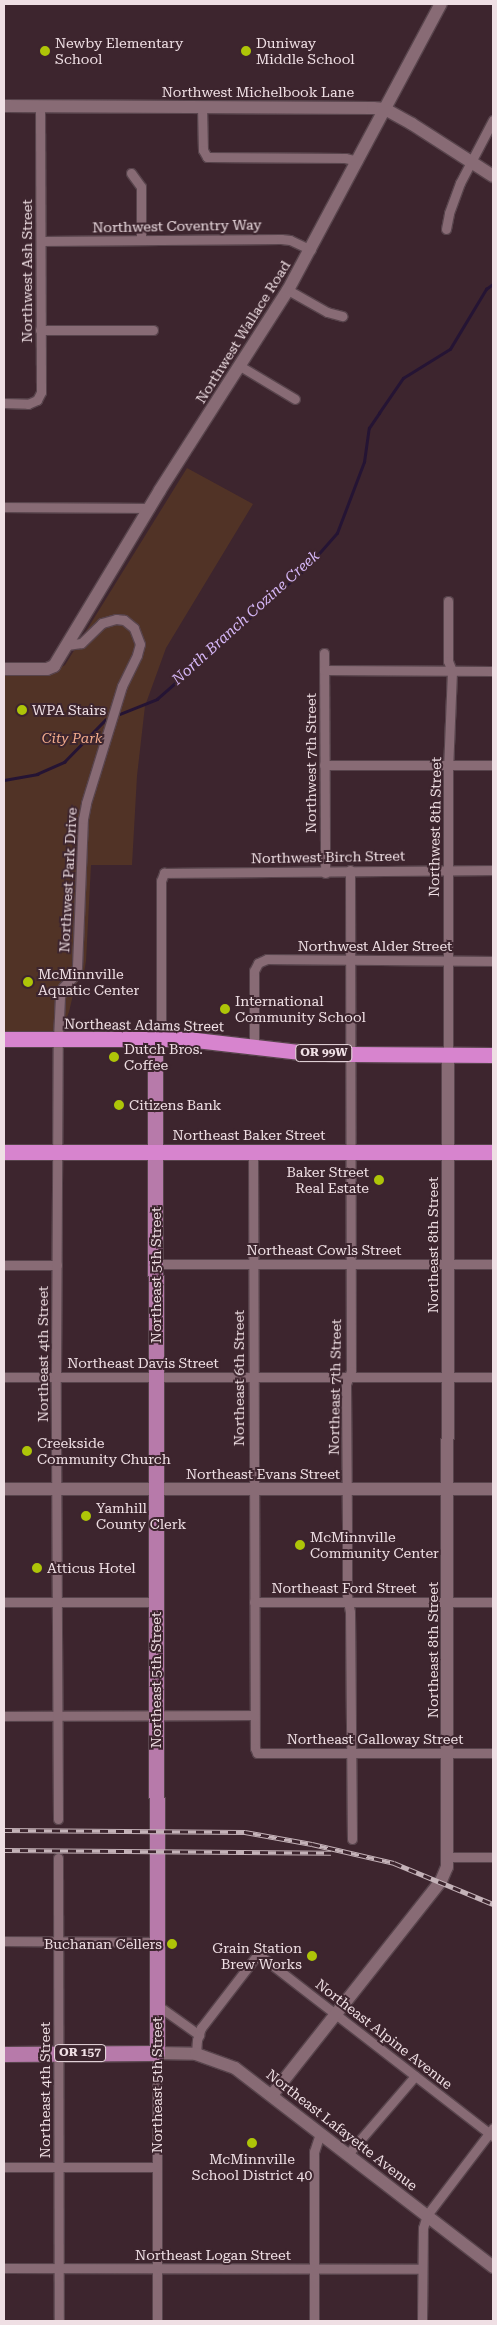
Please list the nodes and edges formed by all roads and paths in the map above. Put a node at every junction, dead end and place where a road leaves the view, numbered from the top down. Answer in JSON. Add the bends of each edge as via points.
{"nodes":[{"id":1,"x":441,"y":4,"type":"edge"},
{"id":2,"x":4,"y":106,"type":"edge"},
{"id":3,"x":40,"y":106,"type":"junction"},
{"id":4,"x":202,"y":107,"type":"junction"},
{"id":5,"x":385,"y":110,"type":"junction"},
{"id":6,"x":493,"y":120,"type":"edge"},
{"id":7,"x":358,"y":161,"type":"junction"},
{"id":8,"x":470,"y":162,"type":"junction"},
{"id":9,"x":131,"y":173,"type":"dead end"},
{"id":10,"x":493,"y":176,"type":"edge"},
{"id":11,"x":446,"y":229,"type":"dead end"},
{"id":12,"x":141,"y":240,"type":"junction"},
{"id":13,"x":41,"y":241,"type":"junction"},
{"id":14,"x":311,"y":250,"type":"junction"},
{"id":15,"x":288,"y":290,"type":"junction"},
{"id":16,"x":342,"y":316,"type":"dead end"},
{"id":17,"x":40,"y":330,"type":"junction"},
{"id":18,"x":153,"y":330,"type":"dead end"},
{"id":19,"x":240,"y":366,"type":"junction"},
{"id":20,"x":296,"y":399,"type":"dead end"},
{"id":21,"x":4,"y":403,"type":"edge"},
{"id":22,"x":4,"y":507,"type":"edge"},
{"id":23,"x":150,"y":508,"type":"junction"},
{"id":24,"x":448,"y":601,"type":"dead end"},
{"id":25,"x":67,"y":645,"type":"junction"},
{"id":26,"x":324,"y":653,"type":"dead end"},
{"id":27,"x":4,"y":669,"type":"edge"},
{"id":28,"x":324,"y":670,"type":"junction"},
{"id":29,"x":452,"y":671,"type":"junction"},
{"id":30,"x":493,"y":671,"type":"edge"},
{"id":31,"x":324,"y":765,"type":"junction"},
{"id":32,"x":450,"y":765,"type":"junction"},
{"id":33,"x":493,"y":765,"type":"edge"},
{"id":34,"x":350,"y":870,"type":"junction"},
{"id":35,"x":448,"y":870,"type":"junction"},
{"id":36,"x":493,"y":870,"type":"edge"},
{"id":37,"x":324,"y":873,"type":"junction"},
{"id":38,"x":350,"y":959,"type":"junction"},
{"id":39,"x":449,"y":960,"type":"junction"},
{"id":40,"x":493,"y":961,"type":"edge"},
{"id":41,"x":4,"y":1039,"type":"edge"},
{"id":42,"x":58,"y":1039,"type":"junction"},
{"id":43,"x":155,"y":1039,"type":"junction"},
{"id":44,"x":254,"y":1046,"type":"junction"},
{"id":45,"x":350,"y":1054,"type":"junction"},
{"id":46,"x":448,"y":1054,"type":"junction"},
{"id":47,"x":493,"y":1055,"type":"edge"},
{"id":48,"x":155,"y":1151,"type":"junction"},
{"id":49,"x":350,"y":1151,"type":"junction"},
{"id":50,"x":4,"y":1152,"type":"edge"},
{"id":51,"x":57,"y":1152,"type":"junction"},
{"id":52,"x":253,"y":1152,"type":"junction"},
{"id":53,"x":448,"y":1152,"type":"junction"},
{"id":54,"x":493,"y":1152,"type":"edge"},
{"id":55,"x":155,"y":1264,"type":"junction"},
{"id":56,"x":253,"y":1264,"type":"junction"},
{"id":57,"x":350,"y":1264,"type":"junction"},
{"id":58,"x":448,"y":1264,"type":"junction"},
{"id":59,"x":493,"y":1264,"type":"edge"},
{"id":60,"x":4,"y":1265,"type":"edge"},
{"id":61,"x":57,"y":1265,"type":"junction"},
{"id":62,"x":4,"y":1377,"type":"edge"},
{"id":63,"x":56,"y":1377,"type":"junction"},
{"id":64,"x":156,"y":1377,"type":"junction"},
{"id":65,"x":253,"y":1377,"type":"junction"},
{"id":66,"x":349,"y":1377,"type":"junction"},
{"id":67,"x":448,"y":1377,"type":"junction"},
{"id":68,"x":493,"y":1377,"type":"edge"},
{"id":69,"x":4,"y":1489,"type":"edge"},
{"id":70,"x":57,"y":1489,"type":"junction"},
{"id":71,"x":155,"y":1489,"type":"junction"},
{"id":72,"x":253,"y":1489,"type":"junction"},
{"id":73,"x":347,"y":1489,"type":"junction"},
{"id":74,"x":448,"y":1489,"type":"junction"},
{"id":75,"x":493,"y":1489,"type":"edge"},
{"id":76,"x":4,"y":1602,"type":"edge"},
{"id":77,"x":155,"y":1602,"type":"junction"},
{"id":78,"x":254,"y":1602,"type":"junction"},
{"id":79,"x":348,"y":1602,"type":"junction"},
{"id":80,"x":448,"y":1602,"type":"junction"},
{"id":81,"x":493,"y":1602,"type":"edge"},
{"id":82,"x":58,"y":1603,"type":"junction"},
{"id":83,"x":254,"y":1715,"type":"junction"},
{"id":84,"x":4,"y":1716,"type":"edge"},
{"id":85,"x":57,"y":1716,"type":"junction"},
{"id":86,"x":156,"y":1716,"type":"junction"},
{"id":87,"x":257,"y":1753,"type":"joint"},
{"id":88,"x":352,"y":1753,"type":"junction"},
{"id":89,"x":448,"y":1753,"type":"junction"},
{"id":90,"x":493,"y":1753,"type":"edge"},
{"id":91,"x":58,"y":1819,"type":"dead end"},
{"id":92,"x":352,"y":1839,"type":"dead end"},
{"id":93,"x":448,"y":1857,"type":"junction"},
{"id":94,"x":493,"y":1857,"type":"edge"},
{"id":95,"x":58,"y":1858,"type":"dead end"},
{"id":96,"x":4,"y":1941,"type":"edge"},
{"id":97,"x":59,"y":1941,"type":"junction"},
{"id":98,"x":156,"y":1942,"type":"junction"},
{"id":99,"x":157,"y":2005,"type":"junction"},
{"id":100,"x":335,"y":2013,"type":"junction"},
{"id":101,"x":199,"y":2035,"type":"junction"},
{"id":102,"x":58,"y":2053,"type":"junction"},
{"id":103,"x":157,"y":2053,"type":"junction"},
{"id":104,"x":4,"y":2054,"type":"edge"},
{"id":105,"x":196,"y":2054,"type":"junction"},
{"id":106,"x":415,"y":2076,"type":"junction"},
{"id":107,"x":272,"y":2095,"type":"junction"},
{"id":108,"x":492,"y":2132,"type":"edge"},
{"id":109,"x":320,"y":2134,"type":"junction"},
{"id":110,"x":348,"y":2154,"type":"junction"},
{"id":111,"x":59,"y":2166,"type":"junction"},
{"id":112,"x":4,"y":2167,"type":"edge"},
{"id":113,"x":157,"y":2167,"type":"junction"},
{"id":114,"x":427,"y":2215,"type":"junction"},
{"id":115,"x":493,"y":2267,"type":"edge"},
{"id":116,"x":4,"y":2268,"type":"edge"},
{"id":117,"x":59,"y":2268,"type":"junction"},
{"id":118,"x":156,"y":2268,"type":"junction"},
{"id":119,"x":314,"y":2269,"type":"junction"},
{"id":120,"x":422,"y":2269,"type":"junction"},
{"id":121,"x":59,"y":2321,"type":"edge"},
{"id":122,"x":157,"y":2321,"type":"edge"},
{"id":123,"x":314,"y":2321,"type":"edge"},
{"id":124,"x":422,"y":2321,"type":"edge"}],
"edges":[{"from":1,"to":5,"type":"street","name":"Northwest Wallace Road"},
{"from":2,"to":3,"type":"street","name":"Northwest Michelbook Lane"},
{"from":3,"to":4,"type":"street","name":"Northwest Michelbook Lane"},
{"from":3,"to":13,"type":"street","name":"Northwest Ash Street"},
{"from":4,"to":5,"type":"street","name":"Northwest Michelbook Lane","via":[[365,107]]},
{"from":4,"to":7,"type":"street","via":[[203,150],[207,157],[345,158]]},
{"from":5,"to":7,"type":"street","name":"Northwest Wallace Road"},
{"from":5,"to":8,"type":"street","name":"Northwest Michelbook Lane"},
{"from":6,"to":8,"type":"street"},
{"from":7,"to":14,"type":"street","name":"Northwest Wallace Road"},
{"from":8,"to":10,"type":"street","name":"Northwest Michelbook Lane"},
{"from":8,"to":11,"type":"street","via":[[454,199]]},
{"from":9,"to":12,"type":"street","via":[[141,188]]},
{"from":12,"to":13,"type":"street","name":"Northwest Coventry Way"},
{"from":12,"to":14,"type":"street","name":"Northwest Coventry Way","via":[[281,239]]},
{"from":13,"to":17,"type":"street","name":"Northwest Ash Street"},
{"from":14,"to":15,"type":"street","name":"Northwest Wallace Road"},
{"from":15,"to":16,"type":"street","via":[[327,312]]},
{"from":15,"to":19,"type":"street","name":"Northwest Wallace Road"},
{"from":17,"to":18,"type":"street"},
{"from":17,"to":21,"type":"street","name":"Northwest Ash Street","via":[[41,392],[37,400],[28,404]]},
{"from":19,"to":20,"type":"street"},
{"from":19,"to":23,"type":"street","name":"Northwest Wallace Road"},
{"from":22,"to":23,"type":"street"},
{"from":23,"to":25,"type":"street","name":"Northwest Wallace Road"},
{"from":24,"to":29,"type":"street","name":"Northwest 8th Street","via":[[448,661]]},
{"from":25,"to":27,"type":"street","name":"Northwest Wallace Road","via":[[54,666],[47,669]]},
{"from":25,"to":42,"type":"street","name":"Northwest Park Drive","via":[[81,643],[102,622],[116,619],[124,620],[134,628],[140,644],[118,699],[86,803],[77,967],[61,992]]},
{"from":26,"to":28,"type":"street","name":"Northwest 7th Street"},
{"from":28,"to":29,"type":"street"},
{"from":28,"to":31,"type":"street","name":"Northwest 7th Street"},
{"from":29,"to":30,"type":"street"},
{"from":29,"to":32,"type":"street","name":"Northwest 8th Street"},
{"from":31,"to":32,"type":"street"},
{"from":31,"to":37,"type":"street","name":"Northwest 7th Street"},
{"from":32,"to":33,"type":"street"},
{"from":32,"to":35,"type":"street","name":"Northwest 8th Street"},
{"from":34,"to":35,"type":"street","name":"Northwest Birch Street"},
{"from":34,"to":37,"type":"street","name":"Northwest Birch Street"},
{"from":34,"to":38,"type":"street"},
{"from":35,"to":36,"type":"street","name":"Northwest Birch Street"},
{"from":35,"to":39,"type":"street","name":"Northwest 8th Street"},
{"from":37,"to":43,"type":"street","name":"Northwest Birch Street","via":[[164,873],[161,881],[161,1027]]},
{"from":38,"to":39,"type":"street","name":"Northwest Alder Street"},
{"from":38,"to":44,"type":"street","name":"Northwest Alder Street","via":[[267,959],[258,963],[254,971]]},
{"from":38,"to":45,"type":"street"},
{"from":39,"to":40,"type":"street","name":"Northwest Alder Street"},
{"from":39,"to":46,"type":"street","name":"Northwest 8th Street"},
{"from":41,"to":42,"type":"highway","name":"Northeast Adams Street","number":"OR 99W"},
{"from":42,"to":43,"type":"highway","name":"Northeast Adams Street","number":"OR 99W"},
{"from":42,"to":51,"type":"street","name":"Northeast 4th Street"},
{"from":43,"to":44,"type":"highway","name":"Northeast Adams Street","number":"OR 99W","via":[[215,1040]]},
{"from":43,"to":48,"type":"main road","name":"Northeast 5th Street"},
{"from":44,"to":45,"type":"highway","name":"Northeast Adams Street","number":"OR 99W"},
{"from":45,"to":46,"type":"highway","name":"Northeast Adams Street","number":"OR 99W"},
{"from":45,"to":49,"type":"street","name":"Northeast 7th Street"},
{"from":46,"to":47,"type":"highway","name":"Northeast Adams Street","number":"OR 99W"},
{"from":46,"to":53,"type":"street","name":"Northeast 8th Street"},
{"from":48,"to":51,"type":"highway","name":"Northeast Baker Street"},
{"from":48,"to":52,"type":"highway","name":"Northeast Baker Street"},
{"from":48,"to":55,"type":"main road","name":"Northeast 5th Street"},
{"from":49,"to":52,"type":"highway","name":"Northeast Baker Street"},
{"from":49,"to":53,"type":"highway","name":"Northeast Baker Street"},
{"from":49,"to":57,"type":"street","name":"Northeast 7th Street"},
{"from":50,"to":51,"type":"highway","name":"Northeast Baker Street"},
{"from":51,"to":61,"type":"street","name":"Northeast 4th Street"},
{"from":52,"to":56,"type":"street","name":"Northeast 6th Street"},
{"from":53,"to":54,"type":"highway","name":"Northeast Baker Street"},
{"from":53,"to":58,"type":"street","name":"Northeast 8th Street"},
{"from":55,"to":56,"type":"street","name":"Northeast Cowls Street"},
{"from":55,"to":64,"type":"main road","name":"Northeast 5th Street"},
{"from":56,"to":57,"type":"street","name":"Northeast Cowls Street"},
{"from":56,"to":65,"type":"street","name":"Northeast 6th Street"},
{"from":57,"to":58,"type":"street","name":"Northeast Cowls Street"},
{"from":57,"to":66,"type":"street","name":"Northeast 7th Street"},
{"from":58,"to":59,"type":"street","name":"Northeast Cowls Street"},
{"from":58,"to":67,"type":"street","name":"Northeast 8th Street"},
{"from":60,"to":61,"type":"street"},
{"from":61,"to":63,"type":"street","name":"Northeast 4th Street"},
{"from":62,"to":63,"type":"street","name":"Northeast Davis Street"},
{"from":63,"to":64,"type":"street","name":"Northeast Davis Street"},
{"from":63,"to":70,"type":"street","name":"Northeast 4th Street"},
{"from":64,"to":65,"type":"street","name":"Northeast Davis Street"},
{"from":64,"to":71,"type":"main road","name":"Northeast 5th Street"},
{"from":65,"to":66,"type":"street","name":"Northeast Davis Street"},
{"from":65,"to":72,"type":"street","name":"Northeast 6th Street"},
{"from":66,"to":67,"type":"street","name":"Northeast Davis Street"},
{"from":66,"to":73,"type":"street","name":"Northeast 7th Street","via":[[346,1384]]},
{"from":67,"to":68,"type":"street","name":"Northeast Davis Street"},
{"from":67,"to":74,"type":"street","name":"Northeast 8th Street"},
{"from":69,"to":70,"type":"street","name":"Northeast Evans Street"},
{"from":70,"to":71,"type":"street","name":"Northeast Evans Street"},
{"from":70,"to":82,"type":"street","name":"Northeast 4th Street"},
{"from":71,"to":72,"type":"street","name":"Northeast Evans Street"},
{"from":71,"to":77,"type":"main road","name":"Northeast 5th Street"},
{"from":72,"to":73,"type":"street","name":"Northeast Evans Street"},
{"from":72,"to":78,"type":"street","name":"Northeast 6th Street"},
{"from":73,"to":74,"type":"street","name":"Northeast Evans Street"},
{"from":73,"to":79,"type":"street","name":"Northeast 7th Street"},
{"from":74,"to":75,"type":"street","name":"Northeast Evans Street"},
{"from":74,"to":80,"type":"street","name":"Northeast 8th Street"},
{"from":76,"to":82,"type":"street"},
{"from":77,"to":82,"type":"street"},
{"from":77,"to":86,"type":"main road","name":"Northeast 5th Street"},
{"from":78,"to":79,"type":"street","name":"Northeast Ford Street"},
{"from":78,"to":83,"type":"street","name":"Northeast 6th Street"},
{"from":79,"to":80,"type":"street","name":"Northeast Ford Street"},
{"from":79,"to":88,"type":"street","name":"Northeast 7th Street"},
{"from":80,"to":81,"type":"street","name":"Northeast Ford Street"},
{"from":80,"to":89,"type":"street","name":"Northeast 8th Street"},
{"from":82,"to":85,"type":"street","name":"Northeast 4th Street"},
{"from":83,"to":86,"type":"street"},
{"from":83,"to":87,"type":"street","name":"Northeast 6th Street"},
{"from":84,"to":85,"type":"street"},
{"from":85,"to":86,"type":"street"},
{"from":85,"to":91,"type":"street","name":"Northeast 4th Street"},
{"from":86,"to":98,"type":"main road","name":"Northeast 5th Street"},
{"from":87,"to":88,"type":"street","name":"Northeast Galloway Street"},
{"from":88,"to":89,"type":"street","name":"Northeast Galloway Street"},
{"from":88,"to":92,"type":"street","name":"Northeast 7th Street"},
{"from":89,"to":90,"type":"street","name":"Northeast Galloway Street"},
{"from":89,"to":93,"type":"street","name":"Northeast 8th Street"},
{"from":93,"to":94,"type":"street"},
{"from":93,"to":100,"type":"street","name":"Northeast 8th Street","via":[[441,1881]]},
{"from":95,"to":97,"type":"street","name":"Northeast 4th Street"},
{"from":96,"to":97,"type":"street"},
{"from":97,"to":98,"type":"street"},
{"from":97,"to":102,"type":"street","name":"Northeast 4th Street"},
{"from":98,"to":99,"type":"main road","name":"Northeast 5th Street"},
{"from":99,"to":101,"type":"street"},
{"from":99,"to":103,"type":"main road","name":"Northeast 5th Street"},
{"from":100,"to":101,"type":"street","name":"Northeast Alpine Avenue","via":[[258,1954],[201,2028]]},
{"from":100,"to":106,"type":"street","name":"Northeast Alpine Avenue"},
{"from":100,"to":107,"type":"street","name":"Northeast 8th Street"},
{"from":101,"to":105,"type":"street"},
{"from":102,"to":103,"type":"main road","number":"OR 157"},
{"from":102,"to":104,"type":"main road","number":"OR 157"},
{"from":102,"to":111,"type":"street","name":"Northeast 4th Street"},
{"from":103,"to":105,"type":"street","name":"Northeast Lafayette Avenue"},
{"from":103,"to":113,"type":"street","name":"Northeast 5th Street"},
{"from":105,"to":107,"type":"street","name":"Northeast Lafayette Avenue","via":[[235,2068]]},
{"from":106,"to":108,"type":"street","name":"Northeast Alpine Avenue"},
{"from":106,"to":110,"type":"street"},
{"from":107,"to":109,"type":"street","name":"Northeast Lafayette Avenue"},
{"from":108,"to":114,"type":"street"},
{"from":109,"to":110,"type":"street","name":"Northeast Lafayette Avenue"},
{"from":109,"to":119,"type":"street","via":[[314,2152]]},
{"from":110,"to":114,"type":"street","name":"Northeast Lafayette Avenue"},
{"from":111,"to":112,"type":"street"},
{"from":111,"to":113,"type":"street"},
{"from":111,"to":117,"type":"street","name":"Northeast 4th Street"},
{"from":113,"to":118,"type":"street","name":"Northeast 5th Street"},
{"from":114,"to":115,"type":"street","name":"Northeast Lafayette Avenue"},
{"from":114,"to":120,"type":"street","via":[[423,2228]]},
{"from":116,"to":117,"type":"street","name":"Northeast Logan Street"},
{"from":117,"to":118,"type":"street","name":"Northeast Logan Street"},
{"from":117,"to":121,"type":"street","name":"Northeast 4th Street"},
{"from":118,"to":119,"type":"street","name":"Northeast Logan Street"},
{"from":118,"to":122,"type":"street","name":"Northeast 5th Street"},
{"from":119,"to":120,"type":"street","name":"Northeast Logan Street"},
{"from":119,"to":123,"type":"street"},
{"from":120,"to":124,"type":"street"}]}
